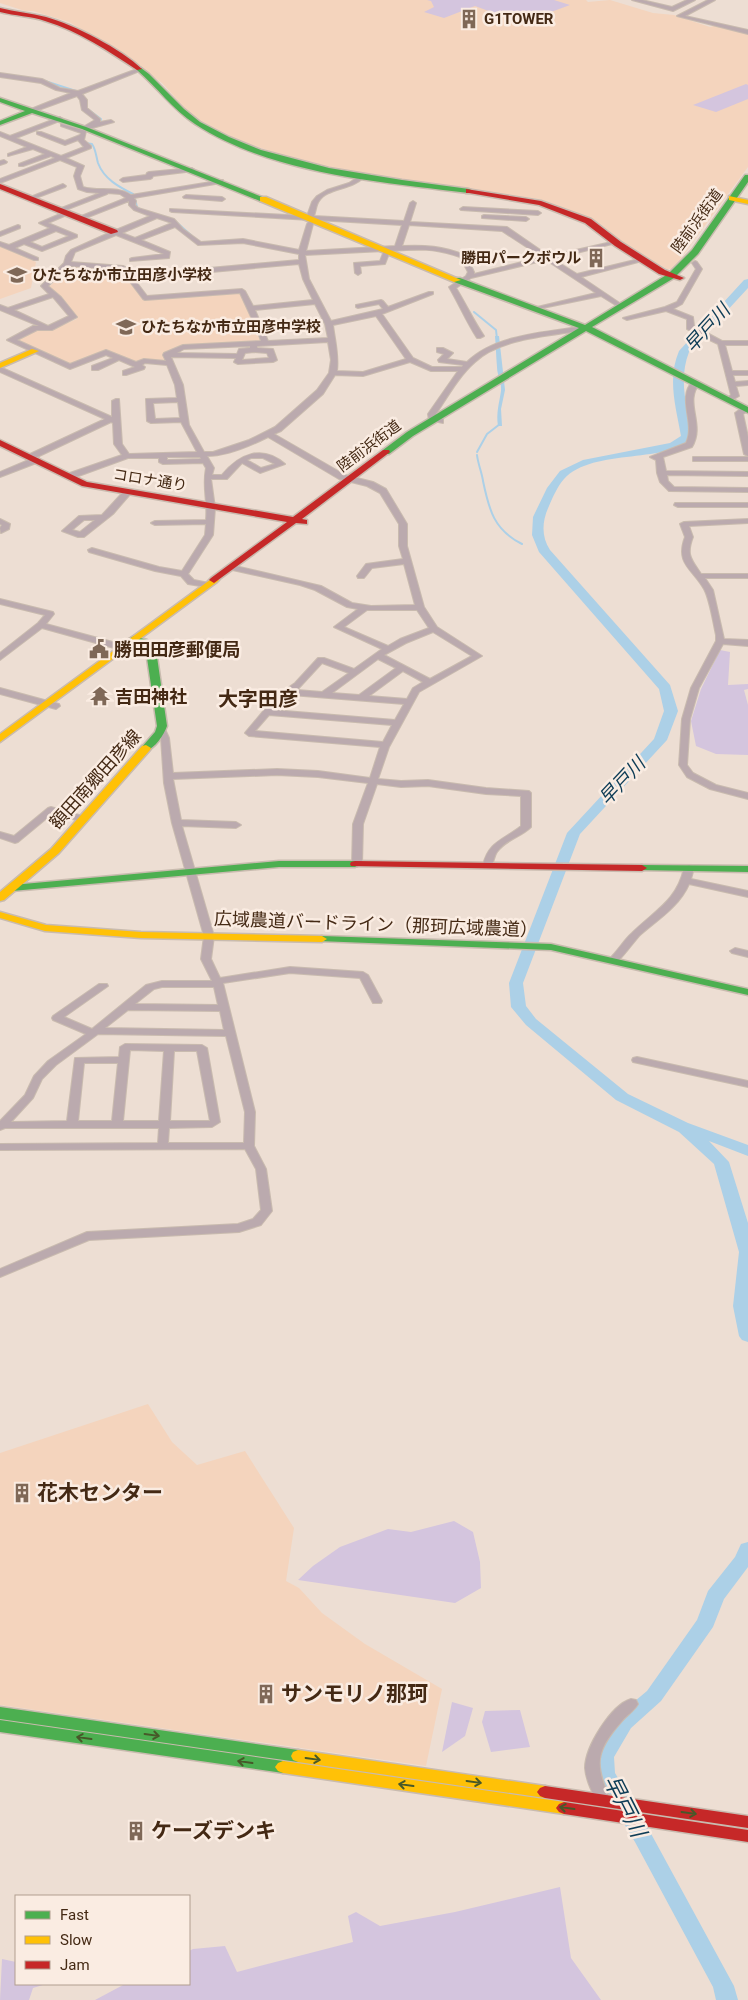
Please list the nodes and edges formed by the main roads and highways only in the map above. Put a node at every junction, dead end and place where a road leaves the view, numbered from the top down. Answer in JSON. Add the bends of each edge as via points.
{"nodes":[{"id":1,"x":0,"y":10,"type":"edge"},
{"id":2,"x":0,"y":100,"type":"edge"},
{"id":3,"x":33,"y":110,"type":"junction"},
{"id":4,"x":0,"y":122,"type":"edge"},
{"id":5,"x":748,"y":177,"type":"edge"},
{"id":6,"x":0,"y":186,"type":"edge"},
{"id":7,"x":748,"y":190,"type":"edge"},
{"id":8,"x":740,"y":200,"type":"edge"},
{"id":9,"x":114,"y":232,"type":"road end"},
{"id":10,"x":676,"y":277,"type":"junction"},
{"id":11,"x":590,"y":329,"type":"junction"},
{"id":12,"x":35,"y":351,"type":"road end"},
{"id":13,"x":0,"y":367,"type":"edge"},
{"id":14,"x":747,"y":410,"type":"edge"},
{"id":15,"x":0,"y":442,"type":"edge"},
{"id":16,"x":299,"y":520,"type":"junction"},
{"id":17,"x":235,"y":568,"type":"junction"},
{"id":18,"x":133,"y":645,"type":"junction"},
{"id":19,"x":51,"y":705,"type":"junction"},
{"id":20,"x":0,"y":738,"type":"edge"},
{"id":21,"x":0,"y":748,"type":"edge"},
{"id":22,"x":748,"y":870,"type":"edge"},
{"id":23,"x":12,"y":888,"type":"junction"},
{"id":24,"x":0,"y":898,"type":"edge"},
{"id":25,"x":0,"y":915,"type":"edge"},
{"id":26,"x":748,"y":992,"type":"edge"},
{"id":27,"x":0,"y":1713,"type":"edge"},
{"id":28,"x":0,"y":1726,"type":"edge"},
{"id":29,"x":748,"y":1822,"type":"edge"},
{"id":30,"x":748,"y":1836,"type":"edge"}],
"edges":[{"from":1,"to":10,"type":"main road","via":[[74,30],[139,70],[180,110],[205,128],[268,154],[362,177],[515,197],[551,206],[595,224],[614,242]]},
{"from":2,"to":3,"type":"main road"},
{"from":3,"to":4,"type":"main road"},
{"from":3,"to":11,"type":"main road","via":[[62,122],[92,127],[311,219]]},
{"from":5,"to":8,"type":"main road","name":"陸前浜街道"},
{"from":6,"to":9,"type":"main road"},
{"from":7,"to":8,"type":"main road","name":"陸前浜街道"},
{"from":8,"to":10,"type":"main road","name":"陸前浜街道"},
{"from":8,"to":10,"type":"main road","name":"陸前浜街道","via":[[696,264]]},
{"from":10,"to":11,"type":"main road","name":"陸前浜街道"},
{"from":10,"to":11,"type":"main road","name":"陸前浜街道"},
{"from":11,"to":14,"type":"main road"},
{"from":11,"to":16,"type":"main road","name":"陸前浜街道","via":[[437,420]]},
{"from":12,"to":13,"type":"main road"},
{"from":15,"to":16,"type":"main road","name":"コロナ通り","via":[[85,484]]},
{"from":16,"to":17,"type":"main road","name":"陸前浜街道"},
{"from":17,"to":18,"type":"main road","name":"陸前浜街道"},
{"from":17,"to":18,"type":"main road","name":"陸前浜街道","via":[[206,585]]},
{"from":18,"to":19,"type":"main road","name":"陸前浜街道"},
{"from":18,"to":23,"type":"main road","name":"額田南郷田彦線","via":[[151,650],[161,730],[55,851]]},
{"from":19,"to":20,"type":"main road","name":"陸前浜街道"},
{"from":19,"to":21,"type":"main road","name":"陸前浜街道"},
{"from":22,"to":23,"type":"main road","via":[[285,864]]},
{"from":23,"to":24,"type":"main road","name":"額田南郷田彦線"},
{"from":25,"to":26,"type":"main road","name":"広域農道バードライン（那珂広域農道）","via":[[60,929],[551,948]]},
{"from":27,"to":29,"type":"main road","one_way":true},
{"from":30,"to":28,"type":"main road","one_way":true}]}
